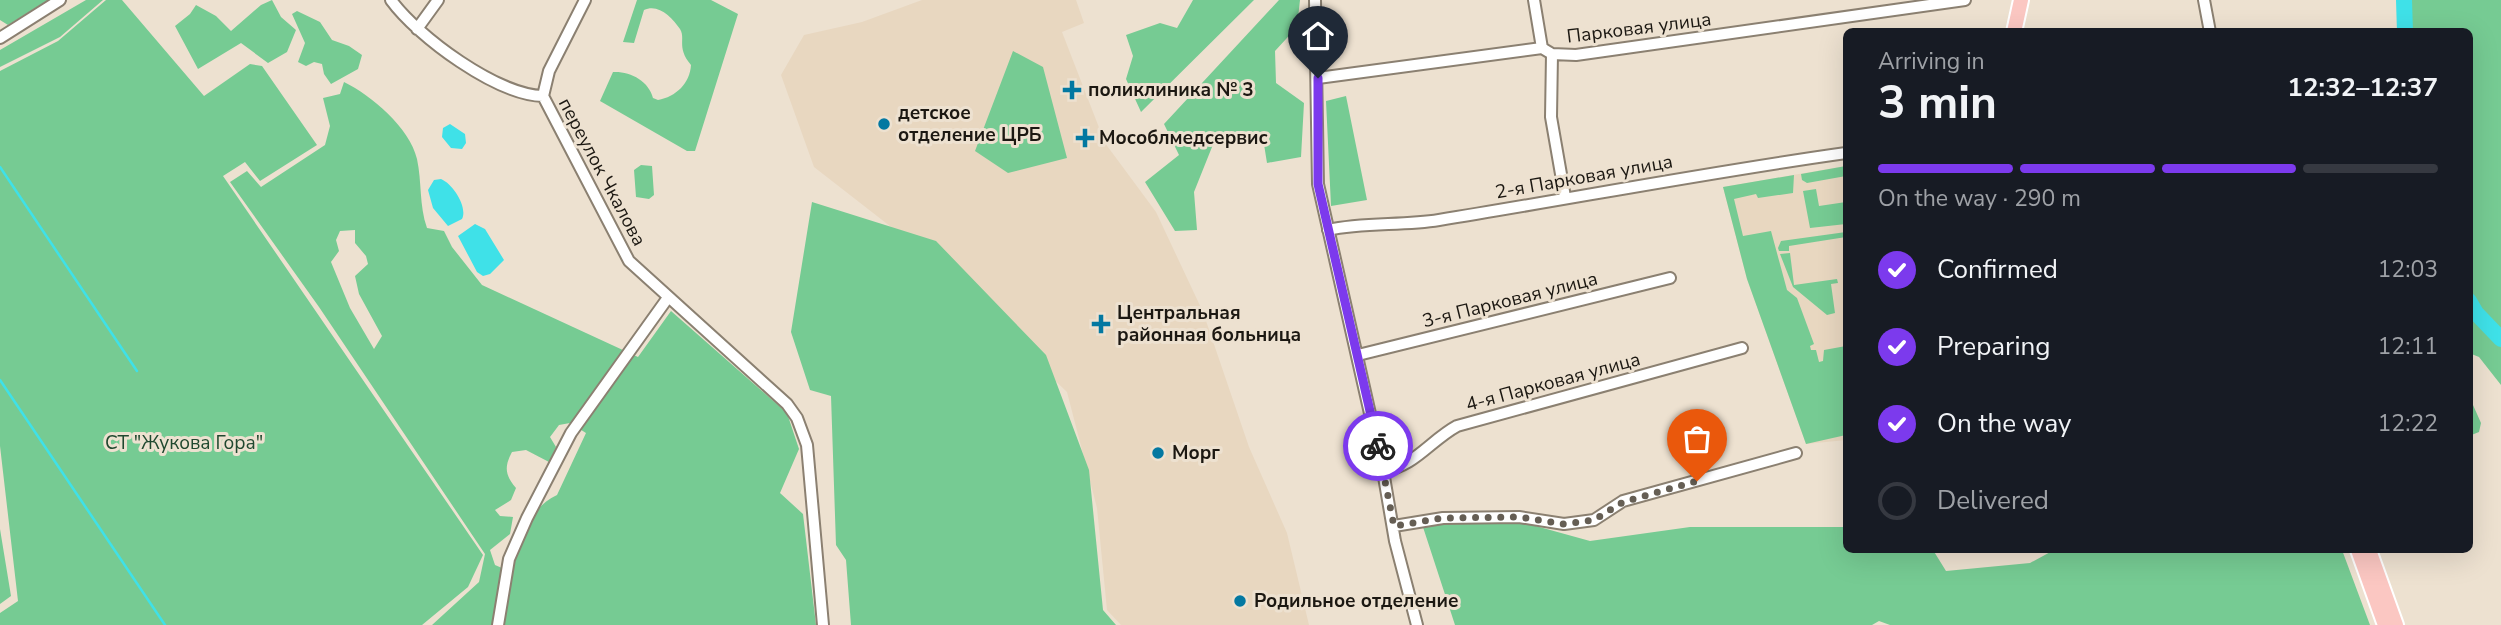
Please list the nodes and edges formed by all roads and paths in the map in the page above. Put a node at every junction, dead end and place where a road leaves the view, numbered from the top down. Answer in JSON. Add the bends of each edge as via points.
{"nodes":[{"id":1,"x":60,"y":0,"type":"edge"},
{"id":2,"x":391,"y":0,"type":"edge"},
{"id":3,"x":438,"y":0,"type":"edge"},
{"id":4,"x":585,"y":0,"type":"edge"},
{"id":5,"x":1315,"y":0,"type":"edge"},
{"id":6,"x":1534,"y":0,"type":"edge"},
{"id":7,"x":1965,"y":0,"type":"edge"},
{"id":8,"x":2021,"y":0,"type":"edge"},
{"id":9,"x":2204,"y":0,"type":"edge"},
{"id":10,"x":2015,"y":28,"type":"edge"},
{"id":11,"x":2209,"y":28,"type":"edge"},
{"id":12,"x":417,"y":29,"type":"junction"},
{"id":13,"x":0,"y":38,"type":"edge"},
{"id":14,"x":1542,"y":48,"type":"junction"},
{"id":15,"x":1552,"y":54,"type":"junction"},
{"id":16,"x":1318,"y":78,"type":"junction"},
{"id":17,"x":542,"y":96,"type":"junction"},
{"id":18,"x":1843,"y":153,"type":"edge"},
{"id":19,"x":1565,"y":197,"type":"junction"},
{"id":20,"x":1328,"y":230,"type":"junction"},
{"id":21,"x":1670,"y":278,"type":"dead end"},
{"id":22,"x":667,"y":299,"type":"junction"},
{"id":23,"x":1742,"y":348,"type":"dead end"},
{"id":24,"x":1358,"y":355,"type":"junction"},
{"id":25,"x":1796,"y":453,"type":"dead end"},
{"id":26,"x":1384,"y":471,"type":"junction"},
{"id":27,"x":1394,"y":526,"type":"junction"},
{"id":28,"x":2359,"y":553,"type":"edge"},
{"id":29,"x":2370,"y":553,"type":"edge"},
{"id":30,"x":498,"y":625,"type":"edge"},
{"id":31,"x":823,"y":625,"type":"edge"},
{"id":32,"x":1417,"y":625,"type":"edge"},
{"id":33,"x":2385,"y":625,"type":"edge"},
{"id":34,"x":2396,"y":625,"type":"edge"}],
"edges":[{"from":1,"to":13,"type":"street"},
{"from":2,"to":12,"type":"street","name":"переулок Чкалова"},
{"from":3,"to":12,"type":"street"},
{"from":4,"to":17,"type":"street","via":[[549,71]]},
{"from":5,"to":16,"type":"street"},
{"from":6,"to":14,"type":"street"},
{"from":7,"to":15,"type":"street","name":"Парковая улица","via":[[1576,55]]},
{"from":8,"to":10,"type":"main road"},
{"from":9,"to":11,"type":"street"},
{"from":12,"to":17,"type":"street","name":"переулок Чкалова","via":[[444,51],[523,95]]},
{"from":14,"to":15,"type":"street","name":"Парковая улица"},
{"from":14,"to":16,"type":"street","name":"Парковая улица"},
{"from":15,"to":19,"type":"street","via":[[1551,117]]},
{"from":16,"to":20,"type":"street","via":[[1318,184]]},
{"from":17,"to":22,"type":"street","name":"переулок Чкалова","via":[[629,261]]},
{"from":18,"to":19,"type":"street","name":"2-я Парковая улица"},
{"from":19,"to":20,"type":"street","name":"2-я Парковая улица","via":[[1438,220]]},
{"from":20,"to":24,"type":"street"},
{"from":21,"to":24,"type":"street","name":"3-я Парковая улица"},
{"from":22,"to":30,"type":"street","via":[[571,433],[509,559]]},
{"from":22,"to":31,"type":"street","name":"переулок Чкалова","via":[[773,391],[797,418],[807,445]]},
{"from":23,"to":26,"type":"street","name":"4-я Парковая улица","via":[[1457,426],[1418,457]]},
{"from":24,"to":26,"type":"street"},
{"from":25,"to":27,"type":"street","via":[[1623,502],[1594,520],[1564,524],[1519,517],[1443,518]]},
{"from":26,"to":27,"type":"street"},
{"from":27,"to":32,"type":"street"},
{"from":28,"to":33,"type":"main road"},
{"from":29,"to":34,"type":"main road"}]}
